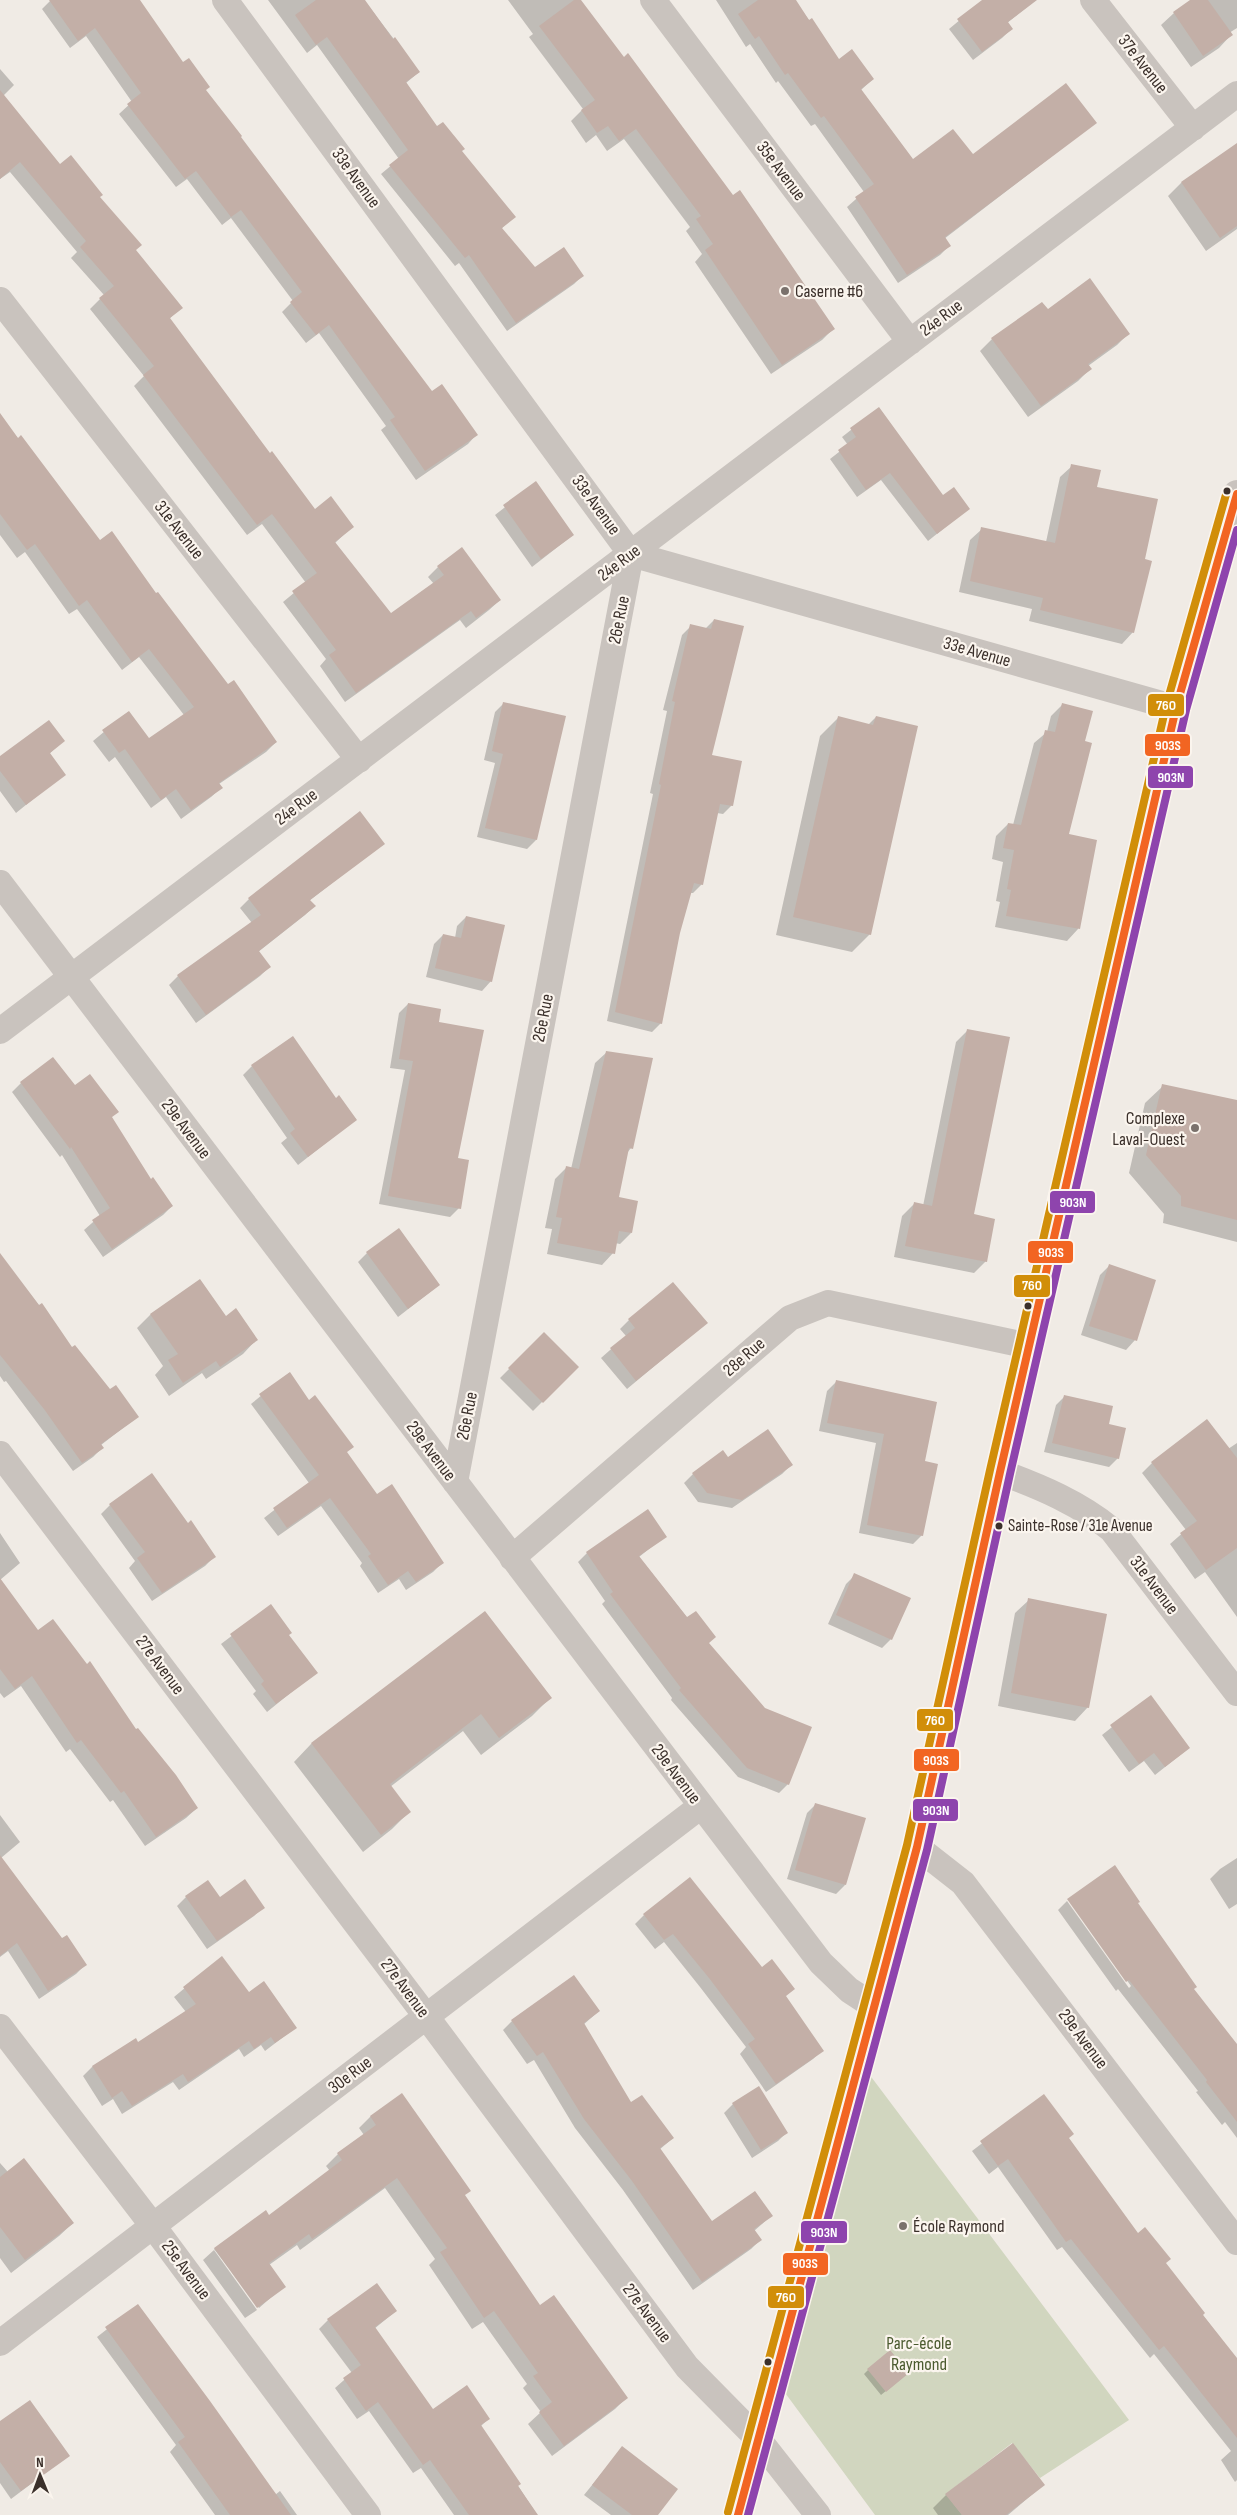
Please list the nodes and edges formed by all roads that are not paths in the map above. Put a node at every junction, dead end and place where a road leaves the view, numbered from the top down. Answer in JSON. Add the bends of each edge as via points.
{"nodes":[{"id":1,"x":225,"y":0,"type":"edge"},
{"id":2,"x":653,"y":0,"type":"edge"},
{"id":3,"x":1093,"y":0,"type":"edge"},
{"id":4,"x":1237,"y":94,"type":"edge"},
{"id":5,"x":1193,"y":128,"type":"junction"},
{"id":6,"x":0,"y":300,"type":"edge"},
{"id":7,"x":910,"y":342,"type":"junction"},
{"id":8,"x":1237,"y":494,"type":"edge"},
{"id":9,"x":631,"y":554,"type":"junction"},
{"id":10,"x":1176,"y":708,"type":"junction"},
{"id":11,"x":358,"y":760,"type":"junction"},
{"id":12,"x":0,"y":882,"type":"edge"},
{"id":13,"x":72,"y":977,"type":"junction"},
{"id":14,"x":0,"y":1031,"type":"edge"},
{"id":15,"x":1029,"y":1346,"type":"junction"},
{"id":16,"x":0,"y":1454,"type":"edge"},
{"id":17,"x":1000,"y":1472,"type":"junction"},
{"id":18,"x":454,"y":1482,"type":"junction"},
{"id":19,"x":512,"y":1558,"type":"junction"},
{"id":20,"x":1237,"y":1693,"type":"edge"},
{"id":21,"x":700,"y":1806,"type":"junction"},
{"id":22,"x":917,"y":1847,"type":"junction"},
{"id":23,"x":875,"y":2007,"type":"junction"},
{"id":24,"x":426,"y":2016,"type":"junction"},
{"id":25,"x":0,"y":2027,"type":"edge"},
{"id":26,"x":153,"y":2226,"type":"junction"},
{"id":27,"x":1237,"y":2242,"type":"edge"},
{"id":28,"x":0,"y":2343,"type":"edge"},
{"id":29,"x":759,"y":2440,"type":"junction"},
{"id":30,"x":368,"y":2515,"type":"edge"},
{"id":31,"x":738,"y":2515,"type":"edge"},
{"id":32,"x":818,"y":2515,"type":"edge"}],
"edges":[{"from":1,"to":9,"type":"street","name":"33e Avenue"},
{"from":2,"to":7,"type":"street","name":"35e Avenue"},
{"from":3,"to":5,"type":"street","name":"37e Avenue"},
{"from":4,"to":5,"type":"street","name":"24e Rue"},
{"from":5,"to":7,"type":"street","name":"24e Rue"},
{"from":6,"to":11,"type":"street","name":"31e Avenue"},
{"from":7,"to":9,"type":"street","name":"24e Rue"},
{"from":8,"to":10,"type":"street"},
{"from":9,"to":10,"type":"street","name":"33e Avenue"},
{"from":9,"to":11,"type":"street","name":"24e Rue"},
{"from":9,"to":18,"type":"street","name":"26e Rue"},
{"from":10,"to":15,"type":"street"},
{"from":11,"to":13,"type":"street","name":"24e Rue"},
{"from":12,"to":13,"type":"street","name":"29e Avenue"},
{"from":13,"to":14,"type":"street","name":"24e Rue"},
{"from":13,"to":18,"type":"street","name":"29e Avenue"},
{"from":15,"to":17,"type":"street"},
{"from":15,"to":19,"type":"street","name":"28e Rue","via":[[828,1304],[790,1318]]},
{"from":16,"to":24,"type":"street","name":"27e Avenue"},
{"from":17,"to":20,"type":"street","name":"31e Avenue","via":[[1072,1502],[1112,1530]]},
{"from":17,"to":22,"type":"street"},
{"from":18,"to":19,"type":"street","name":"29e Avenue"},
{"from":19,"to":21,"type":"street","name":"29e Avenue"},
{"from":21,"to":23,"type":"street","name":"29e Avenue","via":[[821,1963],[849,1990]]},
{"from":21,"to":24,"type":"street","name":"30e Rue"},
{"from":22,"to":23,"type":"street"},
{"from":22,"to":27,"type":"street","name":"29e Avenue","via":[[963,1883],[979,1902]]},
{"from":23,"to":29,"type":"street"},
{"from":24,"to":26,"type":"street","name":"30e Rue"},
{"from":24,"to":29,"type":"street","name":"27e Avenue","via":[[687,2367]]},
{"from":25,"to":26,"type":"street","name":"25e Avenue"},
{"from":26,"to":28,"type":"street","name":"30e Rue"},
{"from":26,"to":30,"type":"street","name":"25e Avenue"},
{"from":29,"to":31,"type":"street"},
{"from":29,"to":32,"type":"street","name":"27e Avenue"}]}
